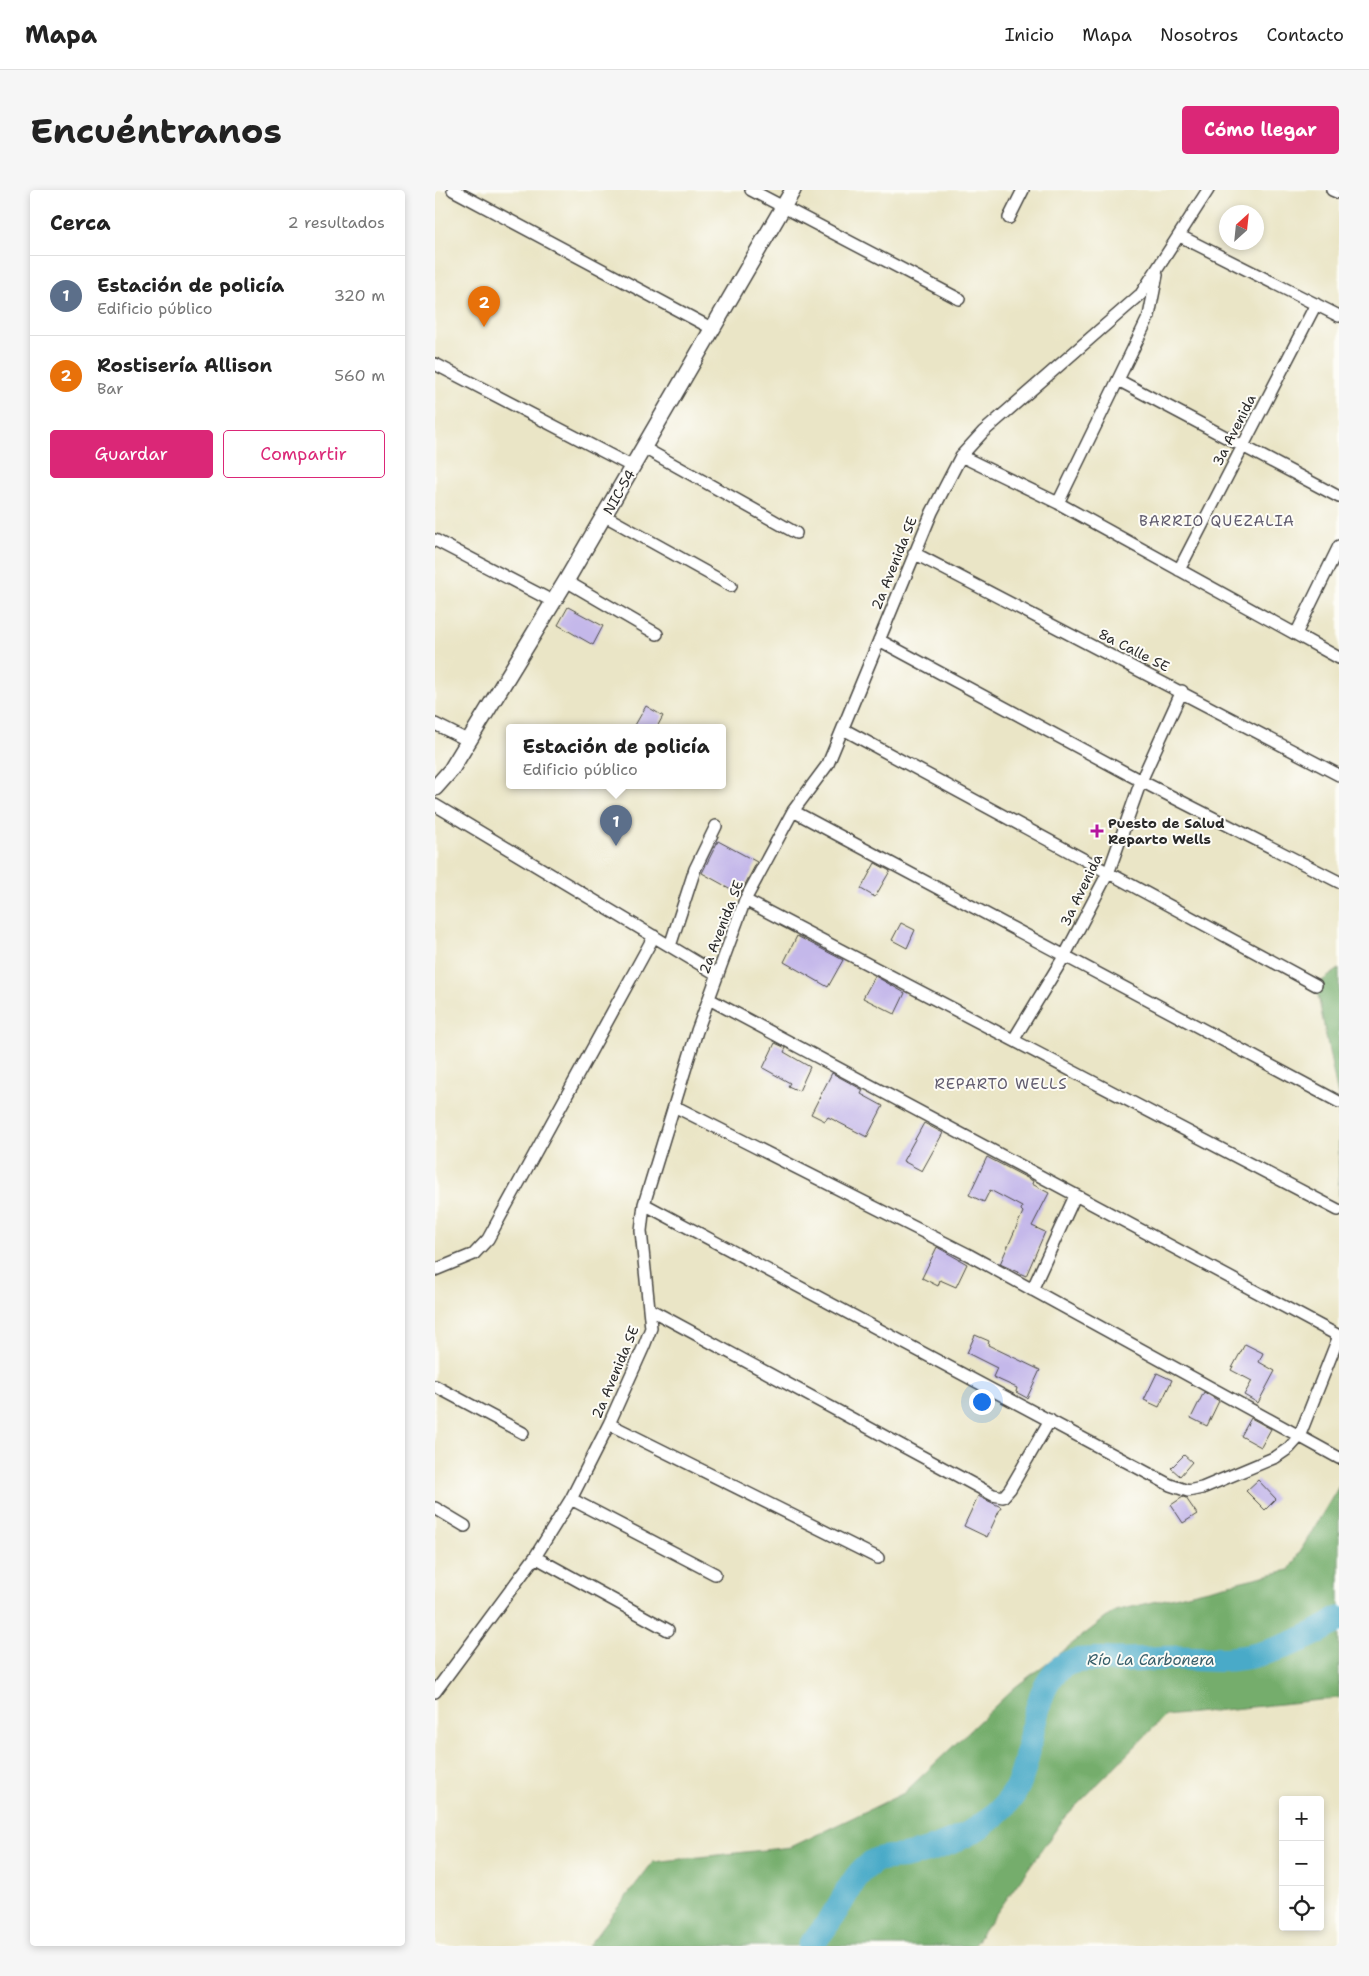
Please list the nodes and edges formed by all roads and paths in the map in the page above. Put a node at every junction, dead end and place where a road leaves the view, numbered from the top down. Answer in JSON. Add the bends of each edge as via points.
{"nodes":[{"id":1,"x":453,"y":190,"type":"edge"},
{"id":2,"x":751,"y":190,"type":"edge"},
{"id":3,"x":1023,"y":190,"type":"edge"},
{"id":4,"x":1208,"y":190,"type":"edge"},
{"id":5,"x":1332,"y":190,"type":"edge"},
{"id":6,"x":792,"y":191,"type":"edge"},
{"id":7,"x":1339,"y":193,"type":"edge"},
{"id":8,"x":783,"y":207,"type":"junction"},
{"id":9,"x":1009,"y":218,"type":"dead end"},
{"id":10,"x":1180,"y":236,"type":"junction"},
{"id":11,"x":1158,"y":268,"type":"junction"},
{"id":12,"x":959,"y":299,"type":"dead end"},
{"id":13,"x":1316,"y":304,"type":"junction"},
{"id":14,"x":1339,"y":316,"type":"edge"},
{"id":15,"x":713,"y":329,"type":"junction"},
{"id":16,"x":435,"y":364,"type":"edge"},
{"id":17,"x":1118,"y":380,"type":"junction"},
{"id":18,"x":1243,"y":446,"type":"junction"},
{"id":19,"x":644,"y":448,"type":"junction"},
{"id":20,"x":961,"y":456,"type":"junction"},
{"id":21,"x":633,"y":467,"type":"junction"},
{"id":22,"x":1339,"y":497,"type":"edge"},
{"id":23,"x":1058,"y":503,"type":"junction"},
{"id":24,"x":605,"y":516,"type":"junction"},
{"id":25,"x":796,"y":532,"type":"dead end"},
{"id":26,"x":435,"y":540,"type":"edge"},
{"id":27,"x":1339,"y":546,"type":"edge"},
{"id":28,"x":915,"y":553,"type":"junction"},
{"id":29,"x":1179,"y":570,"type":"junction"},
{"id":30,"x":566,"y":581,"type":"junction"},
{"id":31,"x":731,"y":586,"type":"dead end"},
{"id":32,"x":554,"y":602,"type":"junction"},
{"id":33,"x":657,"y":634,"type":"dead end"},
{"id":34,"x":1296,"y":634,"type":"junction"},
{"id":35,"x":879,"y":640,"type":"junction"},
{"id":36,"x":1339,"y":658,"type":"edge"},
{"id":37,"x":1182,"y":691,"type":"junction"},
{"id":38,"x":435,"y":724,"type":"edge"},
{"id":39,"x":843,"y":728,"type":"junction"},
{"id":40,"x":469,"y":741,"type":"junction"},
{"id":41,"x":1339,"y":775,"type":"edge"},
{"id":42,"x":1141,"y":781,"type":"junction"},
{"id":43,"x":435,"y":788,"type":"edge"},
{"id":44,"x":435,"y":805,"type":"edge"},
{"id":45,"x":793,"y":812,"type":"junction"},
{"id":46,"x":716,"y":826,"type":"dead end"},
{"id":47,"x":1109,"y":871,"type":"junction"},
{"id":48,"x":1339,"y":882,"type":"edge"},
{"id":49,"x":745,"y":900,"type":"junction"},
{"id":50,"x":654,"y":936,"type":"junction"},
{"id":51,"x":670,"y":946,"type":"junction"},
{"id":52,"x":1065,"y":955,"type":"junction"},
{"id":53,"x":718,"y":975,"type":"junction"},
{"id":54,"x":1316,"y":985,"type":"dead end"},
{"id":55,"x":709,"y":999,"type":"junction"},
{"id":56,"x":1014,"y":1040,"type":"junction"},
{"id":57,"x":1339,"y":1102,"type":"edge"},
{"id":58,"x":676,"y":1107,"type":"junction"},
{"id":59,"x":1075,"y":1196,"type":"junction"},
{"id":60,"x":644,"y":1204,"type":"junction"},
{"id":61,"x":1338,"y":1210,"type":"edge"},
{"id":62,"x":435,"y":1270,"type":"edge"},
{"id":63,"x":1032,"y":1290,"type":"junction"},
{"id":64,"x":651,"y":1310,"type":"junction"},
{"id":65,"x":1339,"y":1336,"type":"edge"},
{"id":66,"x":435,"y":1386,"type":"edge"},
{"id":67,"x":1050,"y":1420,"type":"junction"},
{"id":68,"x":609,"y":1424,"type":"junction"},
{"id":69,"x":523,"y":1433,"type":"dead end"},
{"id":70,"x":1299,"y":1437,"type":"junction"},
{"id":71,"x":1339,"y":1458,"type":"edge"},
{"id":72,"x":571,"y":1499,"type":"junction"},
{"id":73,"x":435,"y":1508,"type":"edge"},
{"id":74,"x":465,"y":1526,"type":"dead end"},
{"id":75,"x":535,"y":1557,"type":"junction"},
{"id":76,"x":878,"y":1558,"type":"dead end"},
{"id":77,"x":715,"y":1574,"type":"dead end"},
{"id":78,"x":668,"y":1630,"type":"dead end"},
{"id":79,"x":435,"y":1692,"type":"edge"}],
"edges":[{"from":1,"to":15,"type":"street"},
{"from":2,"to":8,"type":"street"},
{"from":3,"to":9,"type":"street"},
{"from":4,"to":10,"type":"street","name":"2a Avenida SE"},
{"from":5,"to":7,"type":"street"},
{"from":6,"to":8,"type":"main road","name":"NIC-54","number":"NIC-54"},
{"from":8,"to":12,"type":"street"},
{"from":8,"to":15,"type":"main road","name":"NIC-54","number":"NIC-54"},
{"from":10,"to":11,"type":"street","name":"2a Avenida SE"},
{"from":10,"to":13,"type":"street"},
{"from":11,"to":17,"type":"street","via":[[1149,316]]},
{"from":11,"to":20,"type":"street","name":"2a Avenida SE","via":[[1141,294],[997,420]]},
{"from":13,"to":14,"type":"street"},
{"from":13,"to":18,"type":"street","name":"3a Avenida"},
{"from":15,"to":19,"type":"main road","name":"NIC-54","number":"NIC-54"},
{"from":16,"to":21,"type":"street"},
{"from":17,"to":18,"type":"street"},
{"from":17,"to":23,"type":"street"},
{"from":18,"to":22,"type":"street"},
{"from":18,"to":29,"type":"street","name":"3a Avenida"},
{"from":19,"to":21,"type":"main road","name":"NIC-54","number":"NIC-54"},
{"from":19,"to":25,"type":"street"},
{"from":20,"to":23,"type":"street"},
{"from":20,"to":28,"type":"street","name":"2a Avenida SE","via":[[931,512]]},
{"from":21,"to":24,"type":"main road","name":"NIC-54","number":"NIC-54"},
{"from":23,"to":29,"type":"street"},
{"from":24,"to":30,"type":"main road","name":"NIC-54","number":"NIC-54"},
{"from":24,"to":31,"type":"street"},
{"from":26,"to":32,"type":"street"},
{"from":27,"to":34,"type":"street"},
{"from":28,"to":35,"type":"street","name":"2a Avenida SE"},
{"from":28,"to":37,"type":"street","name":"8a Calle SE"},
{"from":29,"to":34,"type":"street"},
{"from":30,"to":32,"type":"main road","name":"NIC-54","number":"NIC-54"},
{"from":30,"to":33,"type":"street"},
{"from":32,"to":40,"type":"main road","name":"NIC-54","number":"NIC-54"},
{"from":34,"to":36,"type":"street"},
{"from":35,"to":39,"type":"street","name":"2a Avenida SE"},
{"from":35,"to":42,"type":"street"},
{"from":37,"to":41,"type":"street","name":"8a Calle SE"},
{"from":37,"to":42,"type":"street","name":"3a Avenida"},
{"from":38,"to":40,"type":"street"},
{"from":39,"to":45,"type":"street","name":"2a Avenida SE","via":[[828,764]]},
{"from":39,"to":47,"type":"street"},
{"from":40,"to":43,"type":"main road","name":"NIC-54","number":"NIC-54"},
{"from":42,"to":47,"type":"street","name":"3a Avenida"},
{"from":42,"to":48,"type":"street"},
{"from":44,"to":50,"type":"street"},
{"from":45,"to":49,"type":"street","name":"2a Avenida SE"},
{"from":45,"to":52,"type":"street"},
{"from":46,"to":51,"type":"street","via":[[695,869]]},
{"from":47,"to":52,"type":"street","name":"3a Avenida"},
{"from":47,"to":54,"type":"street"},
{"from":49,"to":53,"type":"street","name":"2a Avenida SE"},
{"from":49,"to":56,"type":"street"},
{"from":50,"to":51,"type":"street"},
{"from":50,"to":62,"type":"street","via":[[488,1239],[474,1254]]},
{"from":51,"to":53,"type":"street"},
{"from":52,"to":56,"type":"street","name":"3a Avenida"},
{"from":52,"to":57,"type":"street"},
{"from":53,"to":55,"type":"street","name":"2a Avenida SE"},
{"from":55,"to":58,"type":"street","name":"2a Avenida SE"},
{"from":55,"to":59,"type":"street"},
{"from":56,"to":61,"type":"street"},
{"from":58,"to":60,"type":"street","name":"2a Avenida SE"},
{"from":58,"to":63,"type":"street"},
{"from":59,"to":63,"type":"street"},
{"from":59,"to":65,"type":"street"},
{"from":60,"to":64,"type":"street","name":"2a Avenida SE","via":[[641,1231]]},
{"from":60,"to":67,"type":"street"},
{"from":63,"to":70,"type":"street"},
{"from":64,"to":67,"type":"street","via":[[993,1495],[1003,1496],[1010,1489]]},
{"from":64,"to":68,"type":"street","name":"2a Avenida SE","via":[[651,1328]]},
{"from":65,"to":70,"type":"street"},
{"from":66,"to":69,"type":"street"},
{"from":67,"to":70,"type":"street","via":[[1187,1491],[1202,1488],[1276,1457]]},
{"from":68,"to":72,"type":"street","name":"2a Avenida SE"},
{"from":68,"to":76,"type":"street"},
{"from":70,"to":71,"type":"street"},
{"from":72,"to":75,"type":"street","name":"2a Avenida SE"},
{"from":72,"to":77,"type":"street"},
{"from":73,"to":74,"type":"street"},
{"from":75,"to":78,"type":"street"},
{"from":75,"to":79,"type":"street","name":"2a Avenida SE"}]}
